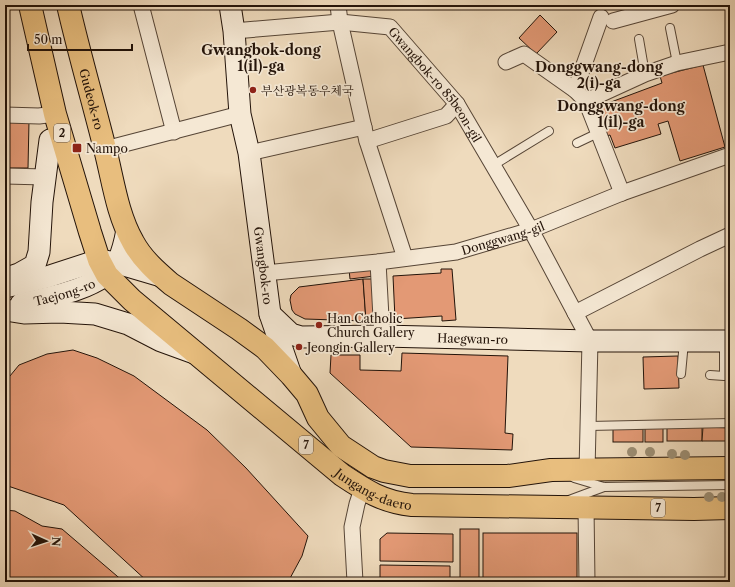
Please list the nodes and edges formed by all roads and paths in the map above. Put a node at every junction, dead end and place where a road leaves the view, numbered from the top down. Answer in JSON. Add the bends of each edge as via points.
{"nodes":[{"id":1,"x":30,"y":5,"type":"edge"},
{"id":2,"x":68,"y":5,"type":"edge"},
{"id":3,"x":141,"y":5,"type":"edge"},
{"id":4,"x":230,"y":5,"type":"edge"},
{"id":5,"x":338,"y":5,"type":"edge"},
{"id":6,"x":672,"y":5,"type":"edge"},
{"id":7,"x":340,"y":22,"type":"junction"},
{"id":8,"x":670,"y":28,"type":"dead end"},
{"id":9,"x":234,"y":31,"type":"junction"},
{"id":10,"x":639,"y":39,"type":"dead end"},
{"id":11,"x":730,"y":52,"type":"edge"},
{"id":12,"x":506,"y":62,"type":"dead end"},
{"id":13,"x":677,"y":63,"type":"junction"},
{"id":14,"x":645,"y":74,"type":"junction"},
{"id":15,"x":575,"y":90,"type":"junction"},
{"id":16,"x":586,"y":102,"type":"junction"},
{"id":17,"x":456,"y":104,"type":"junction"},
{"id":18,"x":55,"y":114,"type":"junction"},
{"id":19,"x":240,"y":114,"type":"junction"},
{"id":20,"x":5,"y":115,"type":"edge"},
{"id":21,"x":549,"y":131,"type":"dead end"},
{"id":22,"x":174,"y":132,"type":"junction"},
{"id":23,"x":598,"y":133,"type":"junction"},
{"id":24,"x":366,"y":134,"type":"junction"},
{"id":25,"x":50,"y":140,"type":"joint"},
{"id":26,"x":577,"y":143,"type":"dead end"},
{"id":27,"x":106,"y":150,"type":"junction"},
{"id":28,"x":249,"y":153,"type":"junction"},
{"id":29,"x":730,"y":155,"type":"edge"},
{"id":30,"x":492,"y":166,"type":"junction"},
{"id":31,"x":5,"y":176,"type":"edge"},
{"id":32,"x":45,"y":177,"type":"junction"},
{"id":33,"x":622,"y":193,"type":"junction"},
{"id":34,"x":127,"y":230,"type":"junction"},
{"id":35,"x":531,"y":230,"type":"junction"},
{"id":36,"x":730,"y":235,"type":"edge"},
{"id":37,"x":405,"y":258,"type":"junction"},
{"id":38,"x":378,"y":262,"type":"junction"},
{"id":39,"x":108,"y":266,"type":"junction"},
{"id":40,"x":264,"y":273,"type":"junction"},
{"id":41,"x":161,"y":276,"type":"junction"},
{"id":42,"x":5,"y":279,"type":"edge"},
{"id":43,"x":5,"y":287,"type":"edge"},
{"id":44,"x":5,"y":309,"type":"edge"},
{"id":45,"x":575,"y":313,"type":"junction"},
{"id":46,"x":270,"y":314,"type":"junction"},
{"id":47,"x":382,"y":336,"type":"junction"},
{"id":48,"x":590,"y":341,"type":"junction"},
{"id":49,"x":684,"y":341,"type":"junction"},
{"id":50,"x":727,"y":341,"type":"edge"},
{"id":51,"x":197,"y":354,"type":"junction"},
{"id":52,"x":681,"y":374,"type":"dead end"},
{"id":53,"x":291,"y":375,"type":"junction"},
{"id":54,"x":710,"y":376,"type":"dead end"},
{"id":55,"x":730,"y":423,"type":"edge"},
{"id":56,"x":589,"y":426,"type":"junction"},
{"id":57,"x":730,"y":468,"type":"edge"},
{"id":58,"x":551,"y":470,"type":"junction"},
{"id":59,"x":587,"y":471,"type":"junction"},
{"id":60,"x":730,"y":485,"type":"edge"},
{"id":61,"x":604,"y":487,"type":"junction"},
{"id":62,"x":362,"y":489,"type":"junction"},
{"id":63,"x":549,"y":507,"type":"junction"},
{"id":64,"x":586,"y":507,"type":"junction"},
{"id":65,"x":730,"y":508,"type":"edge"},
{"id":66,"x":354,"y":582,"type":"edge"},
{"id":67,"x":587,"y":582,"type":"edge"}],
"edges":[{"from":1,"to":18,"type":"main road","number":"2"},
{"from":2,"to":27,"type":"main road","name":"Gudeok-ro"},
{"from":3,"to":22,"type":"street"},
{"from":4,"to":9,"type":"main road","name":"Gwangbok-ro"},
{"from":5,"to":7,"type":"street"},
{"from":6,"to":15,"type":"street","via":[[607,19]]},
{"from":7,"to":9,"type":"street","name":"Gwangbok-ro 85beon-gil"},
{"from":7,"to":17,"type":"street","name":"Gwangbok-ro 85beon-gil","via":[[390,27]]},
{"from":7,"to":24,"type":"street"},
{"from":8,"to":13,"type":"lane"},
{"from":9,"to":19,"type":"main road","name":"Gwangbok-ro"},
{"from":10,"to":14,"type":"lane"},
{"from":11,"to":13,"type":"street"},
{"from":12,"to":15,"type":"street","via":[[524,54]]},
{"from":13,"to":14,"type":"street"},
{"from":14,"to":16,"type":"street"},
{"from":15,"to":16,"type":"street"},
{"from":16,"to":23,"type":"street"},
{"from":17,"to":24,"type":"street","via":[[446,116]]},
{"from":17,"to":30,"type":"street","name":"Gwangbok-ro 85beon-gil"},
{"from":18,"to":20,"type":"street"},
{"from":18,"to":25,"type":"main road"},
{"from":18,"to":39,"type":"main road","number":"2","via":[[90,232]]},
{"from":19,"to":22,"type":"street"},
{"from":19,"to":28,"type":"main road","name":"Gwangbok-ro"},
{"from":21,"to":30,"type":"lane"},
{"from":22,"to":27,"type":"street"},
{"from":23,"to":26,"type":"lane"},
{"from":23,"to":33,"type":"street"},
{"from":24,"to":28,"type":"street"},
{"from":24,"to":37,"type":"street"},
{"from":25,"to":32,"type":"main road"},
{"from":27,"to":34,"type":"main road","name":"Gudeok-ro"},
{"from":28,"to":40,"type":"main road","name":"Gwangbok-ro"},
{"from":29,"to":33,"type":"street","name":"Donggwang-gil"},
{"from":30,"to":35,"type":"street","name":"Gwangbok-ro 85beon-gil"},
{"from":31,"to":32,"type":"street"},
{"from":32,"to":42,"type":"main road","via":[[39,252],[35,265]]},
{"from":33,"to":35,"type":"street","name":"Donggwang-gil"},
{"from":34,"to":39,"type":"main road","via":[[124,244]]},
{"from":34,"to":41,"type":"main road","name":"Gudeok-ro","via":[[142,256]]},
{"from":35,"to":37,"type":"street","name":"Donggwang-gil","via":[[456,252]]},
{"from":35,"to":45,"type":"street","name":"Gwangbok-ro 85beon-gil"},
{"from":36,"to":45,"type":"street"},
{"from":37,"to":38,"type":"street","name":"Donggwang-gil"},
{"from":38,"to":40,"type":"street","name":"Donggwang-gil"},
{"from":38,"to":47,"type":"street"},
{"from":39,"to":41,"type":"main road"},
{"from":39,"to":43,"type":"main road","name":"Taejong-ro"},
{"from":39,"to":44,"type":"main road","name":"Taejong-ro","via":[[67,293]]},
{"from":39,"to":51,"type":"main road","name":"Jungang-daero","number":"7","via":[[132,300]]},
{"from":40,"to":46,"type":"main road","name":"Gwangbok-ro"},
{"from":41,"to":53,"type":"main road","name":"Jungang-daero","number":"7","via":[[239,328],[265,348]]},
{"from":44,"to":51,"type":"main road","via":[[24,313],[95,314],[128,324],[161,341]]},
{"from":45,"to":48,"type":"street","name":"Gwangbok-ro 85beon-gil"},
{"from":46,"to":47,"type":"main road","name":"Haegwan-ro","via":[[291,334],[301,338]]},
{"from":46,"to":53,"type":"main road","name":"Gwangbok-ro"},
{"from":47,"to":48,"type":"main road","name":"Haegwan-ro"},
{"from":48,"to":49,"type":"main road","name":"Haegwan-ro"},
{"from":48,"to":56,"type":"street"},
{"from":49,"to":50,"type":"main road","name":"Haegwan-ro"},
{"from":49,"to":52,"type":"lane"},
{"from":50,"to":54,"type":"lane","name":"Haegwan-ro","via":[[724,376]]},
{"from":51,"to":62,"type":"main road","name":"Jungang-daero","number":"7"},
{"from":53,"to":58,"type":"main road","name":"Jungang-daero","number":"7","via":[[307,394],[318,418],[341,446],[373,467],[410,476],[508,476]]},
{"from":55,"to":56,"type":"lane"},
{"from":56,"to":59,"type":"street"},
{"from":57,"to":59,"type":"main road","name":"Jungang-daero","number":"7"},
{"from":58,"to":59,"type":"main road","name":"Jungang-daero","number":"7"},
{"from":58,"to":61,"type":"lane"},
{"from":60,"to":61,"type":"lane"},
{"from":61,"to":63,"type":"lane"},
{"from":62,"to":63,"type":"main road","name":"Jungang-daero","number":"7","via":[[385,501],[412,505]]},
{"from":62,"to":66,"type":"street","via":[[352,527]]},
{"from":63,"to":64,"type":"main road","name":"Jungang-daero","number":"7"},
{"from":64,"to":65,"type":"main road","name":"Jungang-daero","number":"7"},
{"from":64,"to":67,"type":"street"}]}
